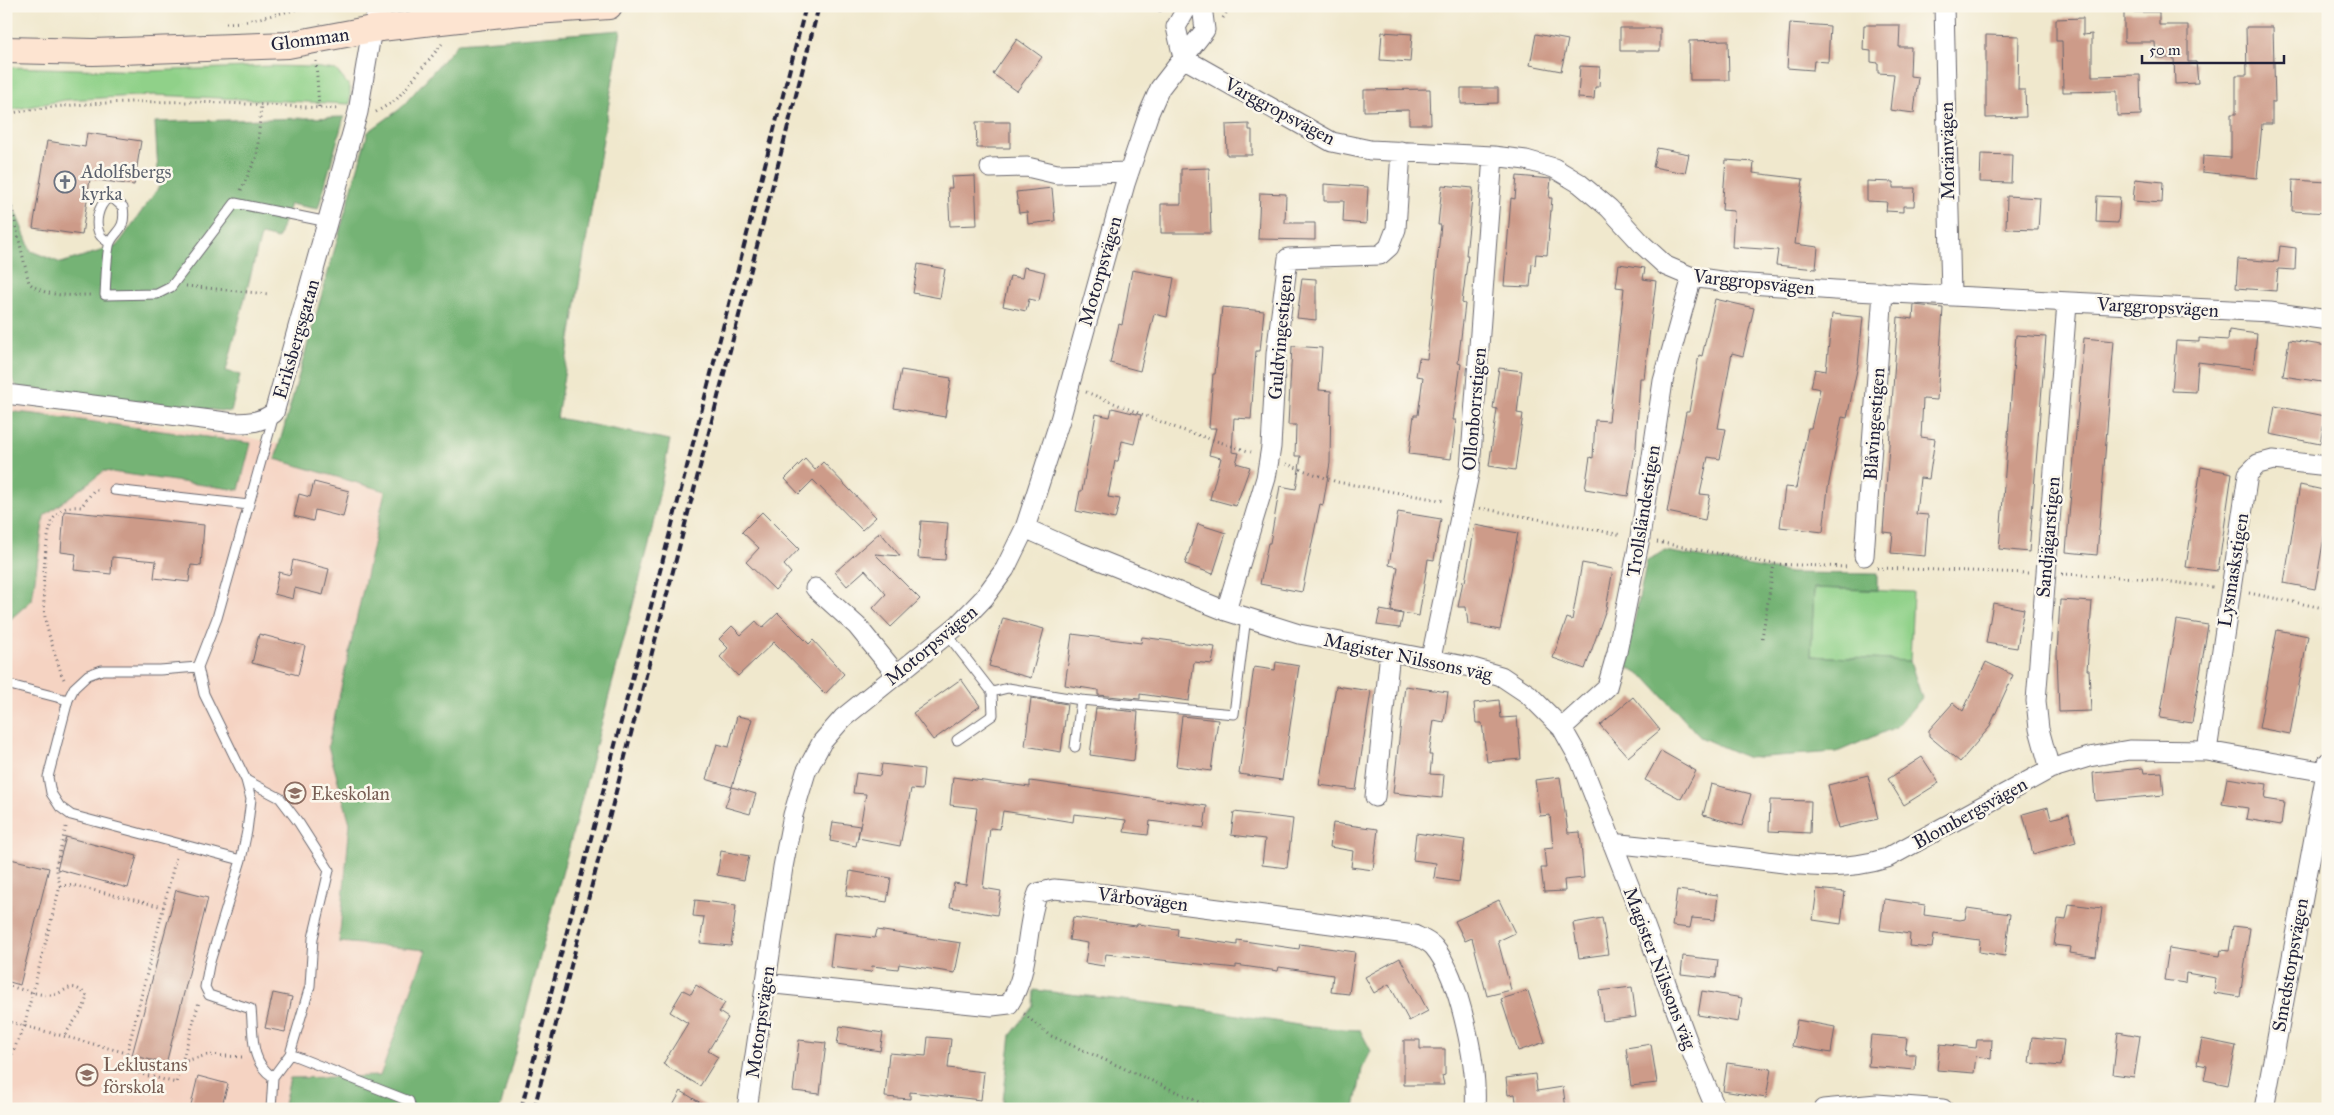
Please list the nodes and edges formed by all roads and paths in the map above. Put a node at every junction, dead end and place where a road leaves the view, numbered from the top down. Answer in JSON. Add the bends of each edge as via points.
{"nodes":[{"id":1,"x":312,"y":6,"type":"edge"},
{"id":2,"x":609,"y":6,"type":"edge"},
{"id":3,"x":1160,"y":6,"type":"edge"},
{"id":4,"x":1188,"y":6,"type":"edge"},
{"id":5,"x":1202,"y":6,"type":"edge"},
{"id":6,"x":1944,"y":6,"type":"edge"},
{"id":7,"x":1160,"y":15,"type":"dead end"},
{"id":8,"x":376,"y":18,"type":"edge"},
{"id":9,"x":440,"y":22,"type":"junction"},
{"id":10,"x":224,"y":23,"type":"dead end"},
{"id":11,"x":8,"y":50,"type":"edge"},
{"id":12,"x":1183,"y":58,"type":"junction"},
{"id":13,"x":261,"y":105,"type":"junction"},
{"id":14,"x":358,"y":112,"type":"junction"},
{"id":15,"x":6,"y":114,"type":"edge"},
{"id":16,"x":1401,"y":151,"type":"junction"},
{"id":17,"x":1494,"y":156,"type":"junction"},
{"id":18,"x":990,"y":168,"type":"dead end"},
{"id":19,"x":1129,"y":172,"type":"junction"},
{"id":20,"x":6,"y":183,"type":"edge"},
{"id":21,"x":236,"y":203,"type":"junction"},
{"id":22,"x":329,"y":222,"type":"junction"},
{"id":23,"x":109,"y":244,"type":"junction"},
{"id":24,"x":1692,"y":277,"type":"junction"},
{"id":25,"x":173,"y":284,"type":"junction"},
{"id":26,"x":1883,"y":292,"type":"junction"},
{"id":27,"x":268,"y":294,"type":"dead end"},
{"id":28,"x":105,"y":295,"type":"junction"},
{"id":29,"x":1950,"y":295,"type":"junction"},
{"id":30,"x":2067,"y":303,"type":"junction"},
{"id":31,"x":2328,"y":320,"type":"edge"},
{"id":32,"x":1069,"y":385,"type":"junction"},
{"id":33,"x":6,"y":394,"type":"edge"},
{"id":34,"x":274,"y":413,"type":"junction"},
{"id":35,"x":1269,"y":458,"type":"junction"},
{"id":36,"x":2328,"y":466,"type":"edge"},
{"id":37,"x":114,"y":490,"type":"joint"},
{"id":38,"x":249,"y":505,"type":"junction"},
{"id":39,"x":1463,"y":505,"type":"junction"},
{"id":40,"x":1025,"y":528,"type":"junction"},
{"id":41,"x":1640,"y":538,"type":"junction"},
{"id":42,"x":1774,"y":564,"type":"junction"},
{"id":43,"x":1864,"y":564,"type":"junction"},
{"id":44,"x":2045,"y":574,"type":"junction"},
{"id":45,"x":815,"y":588,"type":"dead end"},
{"id":46,"x":2230,"y":589,"type":"junction"},
{"id":47,"x":2328,"y":609,"type":"edge"},
{"id":48,"x":1226,"y":611,"type":"junction"},
{"id":49,"x":1246,"y":617,"type":"junction"},
{"id":50,"x":947,"y":634,"type":"junction"},
{"id":51,"x":1762,"y":638,"type":"dead end"},
{"id":52,"x":1390,"y":652,"type":"junction"},
{"id":53,"x":1431,"y":658,"type":"junction"},
{"id":54,"x":198,"y":667,"type":"junction"},
{"id":55,"x":896,"y":675,"type":"junction"},
{"id":56,"x":6,"y":684,"type":"edge"},
{"id":57,"x":72,"y":691,"type":"junction"},
{"id":58,"x":992,"y":692,"type":"junction"},
{"id":59,"x":68,"y":700,"type":"junction"},
{"id":60,"x":1081,"y":700,"type":"junction"},
{"id":61,"x":1562,"y":728,"type":"junction"},
{"id":62,"x":957,"y":740,"type":"dead end"},
{"id":63,"x":1075,"y":747,"type":"dead end"},
{"id":64,"x":2207,"y":751,"type":"junction"},
{"id":65,"x":2327,"y":767,"type":"edge"},
{"id":66,"x":2050,"y":769,"type":"junction"},
{"id":67,"x":246,"y":780,"type":"junction"},
{"id":68,"x":1374,"y":797,"type":"dead end"},
{"id":69,"x":2324,"y":799,"type":"edge"},
{"id":70,"x":70,"y":814,"type":"junction"},
{"id":71,"x":1612,"y":843,"type":"junction"},
{"id":72,"x":179,"y":844,"type":"junction"},
{"id":73,"x":241,"y":860,"type":"junction"},
{"id":74,"x":60,"y":886,"type":"junction"},
{"id":75,"x":163,"y":907,"type":"junction"},
{"id":76,"x":765,"y":983,"type":"junction"},
{"id":77,"x":6,"y":985,"type":"edge"},
{"id":78,"x":205,"y":987,"type":"junction"},
{"id":79,"x":33,"y":992,"type":"junction"},
{"id":80,"x":1009,"y":1004,"type":"junction"},
{"id":81,"x":6,"y":1021,"type":"edge"},
{"id":82,"x":24,"y":1026,"type":"junction"},
{"id":83,"x":64,"y":1036,"type":"junction"},
{"id":84,"x":127,"y":1053,"type":"junction"},
{"id":85,"x":290,"y":1054,"type":"junction"},
{"id":86,"x":256,"y":1058,"type":"junction"},
{"id":87,"x":182,"y":1062,"type":"junction"},
{"id":88,"x":6,"y":1068,"type":"edge"},
{"id":89,"x":273,"y":1077,"type":"junction"},
{"id":90,"x":271,"y":1109,"type":"edge"},
{"id":91,"x":411,"y":1109,"type":"edge"},
{"id":92,"x":747,"y":1109,"type":"edge"},
{"id":93,"x":1214,"y":1109,"type":"edge"},
{"id":94,"x":1475,"y":1109,"type":"edge"},
{"id":95,"x":1716,"y":1109,"type":"edge"},
{"id":96,"x":1823,"y":1109,"type":"edge"},
{"id":97,"x":1943,"y":1109,"type":"edge"},
{"id":98,"x":2264,"y":1109,"type":"edge"}],
"edges":[{"from":1,"to":10,"type":"path","via":[[243,22]]},
{"from":2,"to":9,"type":"street","name":"Glomman"},
{"from":3,"to":7,"type":"path"},
{"from":4,"to":12,"type":"street","via":[[1176,27]]},
{"from":5,"to":12,"type":"street","name":"Motorpsvägen","via":[[1205,30]]},
{"from":6,"to":29,"type":"street","name":"Moränvägen"},
{"from":8,"to":9,"type":"street","name":"Glomman"},
{"from":8,"to":11,"type":"street","name":"Glomman","via":[[288,45],[94,52]]},
{"from":8,"to":14,"type":"street","name":"Eriksbergsgatan"},
{"from":9,"to":14,"type":"path","via":[[443,43],[396,100],[378,112]]},
{"from":12,"to":16,"type":"street","name":"Varggropsvägen","via":[[1332,142],[1370,150]]},
{"from":12,"to":19,"type":"street","name":"Motorpsvägen","via":[[1160,88]]},
{"from":13,"to":14,"type":"path"},
{"from":13,"to":15,"type":"path","via":[[121,104],[67,106]]},
{"from":13,"to":21,"type":"path","via":[[257,156]]},
{"from":14,"to":22,"type":"street","name":"Eriksbergsgatan"},
{"from":16,"to":17,"type":"street","name":"Varggropsvägen"},
{"from":16,"to":35,"type":"street","name":"Guldvingestigen","via":[[1396,229],[1389,247],[1380,255],[1288,258],[1276,354]]},
{"from":17,"to":24,"type":"street","name":"Varggropsvägen","via":[[1554,168],[1580,183],[1666,266]]},
{"from":17,"to":39,"type":"street","name":"Ollonborrstigen","via":[[1470,469]]},
{"from":18,"to":19,"type":"street","via":[[1027,167],[1057,174]]},
{"from":19,"to":32,"type":"street","name":"Motorpsvägen"},
{"from":20,"to":28,"type":"path","via":[[29,283],[39,291],[61,296]]},
{"from":21,"to":22,"type":"lane"},
{"from":21,"to":25,"type":"lane"},
{"from":22,"to":34,"type":"street","name":"Eriksbergsgatan"},
{"from":23,"to":23,"type":"lane","via":[[123,226],[125,215],[123,207],[108,198],[102,203],[98,219],[100,235]]},
{"from":23,"to":28,"type":"lane"},
{"from":24,"to":26,"type":"street","name":"Varggropsvägen","via":[[1735,283]]},
{"from":24,"to":41,"type":"street","name":"Trollsländestigen","via":[[1663,380]]},
{"from":25,"to":27,"type":"path"},
{"from":25,"to":28,"type":"lane","via":[[157,294]]},
{"from":26,"to":29,"type":"street","name":"Varggropsvägen"},
{"from":26,"to":43,"type":"street","name":"Blåvingestigen"},
{"from":29,"to":30,"type":"street","name":"Varggropsvägen"},
{"from":30,"to":31,"type":"street","name":"Varggropsvägen","via":[[2270,312]]},
{"from":30,"to":44,"type":"street","name":"Sandjägarstigen"},
{"from":32,"to":35,"type":"path","via":[[1179,429]]},
{"from":32,"to":40,"type":"street","name":"Motorpsvägen"},
{"from":33,"to":34,"type":"street","name":"Eriksbergsgatan","via":[[234,424],[264,420]]},
{"from":34,"to":38,"type":"lane"},
{"from":35,"to":39,"type":"path","via":[[1337,482]]},
{"from":35,"to":48,"type":"street","name":"Guldvingestigen","via":[[1266,478]]},
{"from":36,"to":46,"type":"street","name":"Lysmaskstigen","via":[[2273,460],[2258,464],[2248,474]]},
{"from":37,"to":38,"type":"lane"},
{"from":37,"to":57,"type":"path","via":[[94,490],[80,506],[67,506],[57,515],[50,530],[44,574],[45,617],[61,673]]},
{"from":38,"to":54,"type":"lane","via":[[217,618]]},
{"from":39,"to":41,"type":"path"},
{"from":39,"to":53,"type":"street","name":"Ollonborrstigen"},
{"from":40,"to":48,"type":"street","name":"Magister Nilssons väg"},
{"from":40,"to":50,"type":"street","name":"Motorpsvägen","via":[[1004,569],[984,598]]},
{"from":41,"to":42,"type":"path"},
{"from":41,"to":61,"type":"street","name":"Trollsländestigen","via":[[1607,687]]},
{"from":42,"to":43,"type":"path"},
{"from":42,"to":51,"type":"path"},
{"from":43,"to":44,"type":"path"},
{"from":44,"to":46,"type":"path","via":[[2139,578]]},
{"from":44,"to":66,"type":"street","name":"Sandjägarstigen","via":[[2036,701],[2039,729]]},
{"from":45,"to":55,"type":"street","via":[[857,626]]},
{"from":46,"to":47,"type":"path"},
{"from":46,"to":64,"type":"street","name":"Lysmaskstigen"},
{"from":48,"to":49,"type":"street","name":"Magister Nilssons väg"},
{"from":49,"to":52,"type":"street","name":"Magister Nilssons väg","via":[[1299,634]]},
{"from":49,"to":60,"type":"lane","via":[[1234,714]]},
{"from":50,"to":55,"type":"street","name":"Motorpsvägen"},
{"from":50,"to":58,"type":"lane"},
{"from":52,"to":53,"type":"street","name":"Magister Nilssons väg"},
{"from":52,"to":68,"type":"street"},
{"from":53,"to":61,"type":"street","name":"Magister Nilssons väg","via":[[1501,676],[1528,694]]},
{"from":54,"to":57,"type":"lane","via":[[102,670],[88,675]]},
{"from":54,"to":67,"type":"lane","via":[[204,694]]},
{"from":55,"to":76,"type":"street","name":"Motorpsvägen","via":[[842,718],[822,742],[806,772],[793,815]]},
{"from":56,"to":59,"type":"lane"},
{"from":57,"to":59,"type":"lane"},
{"from":58,"to":60,"type":"lane","via":[[1008,688]]},
{"from":58,"to":62,"type":"lane","via":[[993,715]]},
{"from":59,"to":70,"type":"lane","via":[[48,777],[51,793],[60,807]]},
{"from":60,"to":63,"type":"lane"},
{"from":61,"to":71,"type":"street","name":"Magister Nilssons väg","via":[[1580,760]]},
{"from":64,"to":65,"type":"street","name":"Blombergsvägen"},
{"from":64,"to":66,"type":"street","name":"Blombergsvägen","via":[[2129,750],[2089,757]]},
{"from":65,"to":69,"type":"street","name":"Smedstorpsvägen"},
{"from":66,"to":71,"type":"street","name":"Blombergsvägen","via":[[1887,858],[1865,865],[1841,868],[1801,866]]},
{"from":67,"to":73,"type":"lane","via":[[251,799]]},
{"from":67,"to":85,"type":"lane","via":[[280,798],[329,870],[313,938],[310,986]]},
{"from":69,"to":98,"type":"street","name":"Smedstorpsvägen"},
{"from":70,"to":72,"type":"lane"},
{"from":70,"to":74,"type":"path","via":[[56,866]]},
{"from":71,"to":95,"type":"street","name":"Magister Nilssons väg"},
{"from":72,"to":73,"type":"lane"},
{"from":72,"to":75,"type":"path"},
{"from":73,"to":78,"type":"lane"},
{"from":74,"to":75,"type":"path","via":[[72,885]]},
{"from":74,"to":79,"type":"path"},
{"from":75,"to":84,"type":"path"},
{"from":76,"to":80,"type":"street","via":[[992,1006]]},
{"from":76,"to":92,"type":"street","name":"Motorpsvägen"},
{"from":77,"to":79,"type":"path"},
{"from":78,"to":86,"type":"lane","via":[[209,995],[251,1009]]},
{"from":78,"to":87,"type":"path","via":[[194,1012]]},
{"from":79,"to":82,"type":"path"},
{"from":79,"to":83,"type":"path","via":[[51,995],[71,987],[80,989],[87,996],[84,1007]]},
{"from":80,"to":93,"type":"path","via":[[1050,1035]]},
{"from":80,"to":94,"type":"street","name":"Vårbovägen","via":[[1017,992],[1026,958],[1032,909],[1038,893],[1054,889],[1414,935],[1433,945],[1448,969],[1460,1000],[1471,1056]]},
{"from":81,"to":82,"type":"path"},
{"from":82,"to":83,"type":"path"},
{"from":82,"to":88,"type":"path"},
{"from":83,"to":84,"type":"path"},
{"from":84,"to":87,"type":"path","via":[[134,1072],[176,1083]]},
{"from":85,"to":89,"type":"lane"},
{"from":85,"to":91,"type":"lane","via":[[409,1101]]},
{"from":86,"to":87,"type":"path","via":[[207,1055]]},
{"from":86,"to":89,"type":"lane","via":[[262,1069]]},
{"from":89,"to":90,"type":"lane"},
{"from":96,"to":97,"type":"street","via":[[1877,1104]]}]}
